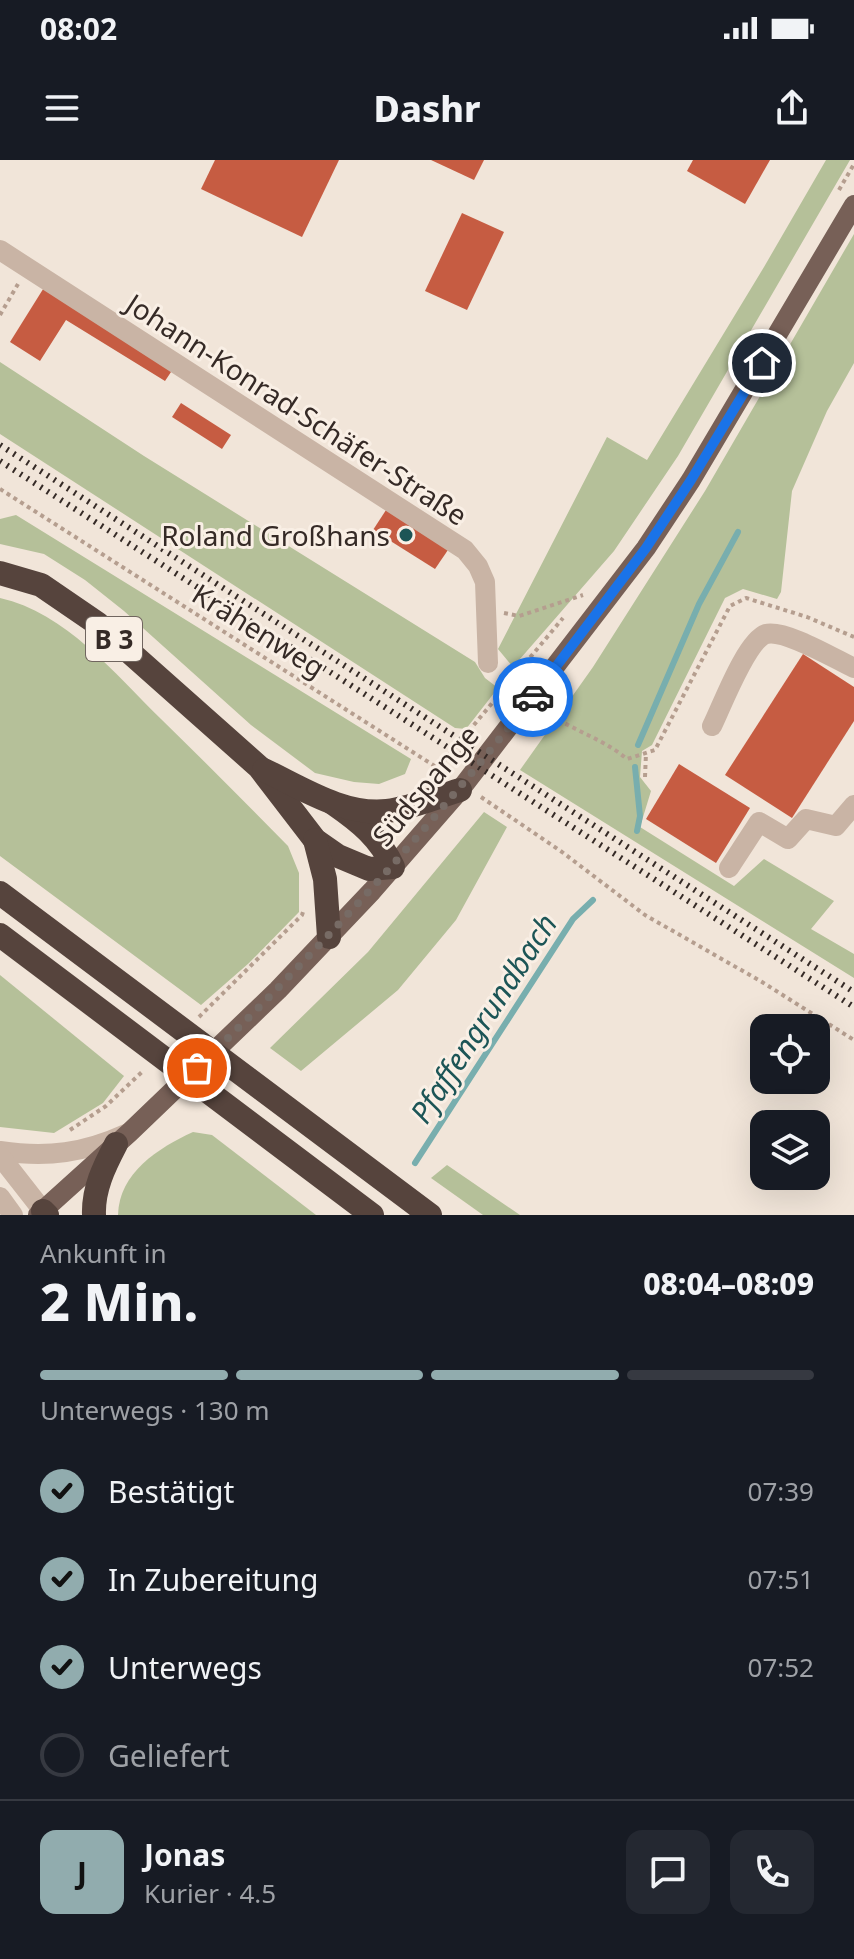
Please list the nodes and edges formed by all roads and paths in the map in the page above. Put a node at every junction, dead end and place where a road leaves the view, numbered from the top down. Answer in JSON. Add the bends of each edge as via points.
{"nodes":[{"id":1,"x":854,"y":205,"type":"edge"},
{"id":2,"x":0,"y":250,"type":"edge"},
{"id":3,"x":27,"y":268,"type":"junction"},
{"id":4,"x":0,"y":315,"type":"edge"},
{"id":5,"x":0,"y":489,"type":"edge"},
{"id":6,"x":0,"y":573,"type":"edge"},
{"id":7,"x":571,"y":600,"type":"dead end"},
{"id":8,"x":509,"y":616,"type":"dead end"},
{"id":9,"x":555,"y":629,"type":"dead end"},
{"id":10,"x":488,"y":663,"type":"joint"},
{"id":11,"x":854,"y":668,"type":"edge"},
{"id":12,"x":514,"y":688,"type":"dead end"},
{"id":13,"x":538,"y":705,"type":"dead end"},
{"id":14,"x":712,"y":726,"type":"dead end"},
{"id":15,"x":646,"y":753,"type":"dead end"},
{"id":16,"x":627,"y":759,"type":"dead end"},
{"id":17,"x":259,"y":767,"type":"junction"},
{"id":18,"x":436,"y":771,"type":"dead end"},
{"id":19,"x":645,"y":777,"type":"dead end"},
{"id":20,"x":462,"y":787,"type":"junction"},
{"id":21,"x":334,"y":804,"type":"junction"},
{"id":22,"x":854,"y":805,"type":"edge"},
{"id":23,"x":315,"y":840,"type":"junction"},
{"id":24,"x":393,"y":867,"type":"junction"},
{"id":25,"x":729,"y":868,"type":"dead end"},
{"id":26,"x":0,"y":893,"type":"edge"},
{"id":27,"x":0,"y":935,"type":"edge"},
{"id":28,"x":329,"y":937,"type":"junction"},
{"id":29,"x":854,"y":1040,"type":"edge"},
{"id":30,"x":128,"y":1134,"type":"junction"},
{"id":31,"x":0,"y":1154,"type":"edge"},
{"id":32,"x":0,"y":1197,"type":"edge"},
{"id":33,"x":43,"y":1214,"type":"edge"},
{"id":34,"x":13,"y":1215,"type":"edge"},
{"id":35,"x":94,"y":1215,"type":"edge"},
{"id":36,"x":372,"y":1215,"type":"edge"},
{"id":37,"x":430,"y":1215,"type":"edge"}],
"edges":[{"from":1,"to":20,"type":"main road","name":"Südspange","via":[[691,480],[622,583]]},
{"from":2,"to":3,"type":"street","name":"Johann-Konrad-Schäfer-Straße"},
{"from":3,"to":4,"type":"path"},
{"from":3,"to":10,"type":"street","name":"Johann-Konrad-Schäfer-Straße","via":[[465,550],[485,582]]},
{"from":5,"to":20,"type":"path","name":"Krähenweg"},
{"from":6,"to":17,"type":"highway","number":"B 3","via":[[41,585],[81,610]]},
{"from":7,"to":8,"type":"path"},
{"from":9,"to":18,"type":"path"},
{"from":10,"to":12,"type":"path"},
{"from":11,"to":14,"type":"street","via":[[784,635],[768,633],[756,640]]},
{"from":13,"to":16,"type":"path"},
{"from":15,"to":19,"type":"path"},
{"from":17,"to":21,"type":"highway","number":"B 3"},
{"from":17,"to":23,"type":"highway","number":"B 3"},
{"from":20,"to":21,"type":"highway","number":"B 3","via":[[387,811]]},
{"from":20,"to":24,"type":"main road","name":"Südspange"},
{"from":20,"to":29,"type":"path","name":"Krähenweg","via":[[496,805],[645,915]]},
{"from":21,"to":24,"type":"highway","number":"B 3","via":[[374,835]]},
{"from":22,"to":25,"type":"street","via":[[836,826],[806,819],[788,839],[759,822]]},
{"from":23,"to":24,"type":"highway","number":"B 3","via":[[369,869]]},
{"from":23,"to":28,"type":"highway","number":"B 3","via":[[325,879]]},
{"from":24,"to":28,"type":"main road","name":"Südspange"},
{"from":26,"to":37,"type":"highway"},
{"from":27,"to":36,"type":"highway"},
{"from":28,"to":30,"type":"main road","name":"Südspange"},
{"from":30,"to":31,"type":"street","via":[[63,1153]]},
{"from":30,"to":33,"type":"main road","name":"Südspange"},
{"from":30,"to":35,"type":"highway","via":[[101,1173]]},
{"from":31,"to":33,"type":"street"},
{"from":32,"to":34,"type":"street"}]}
